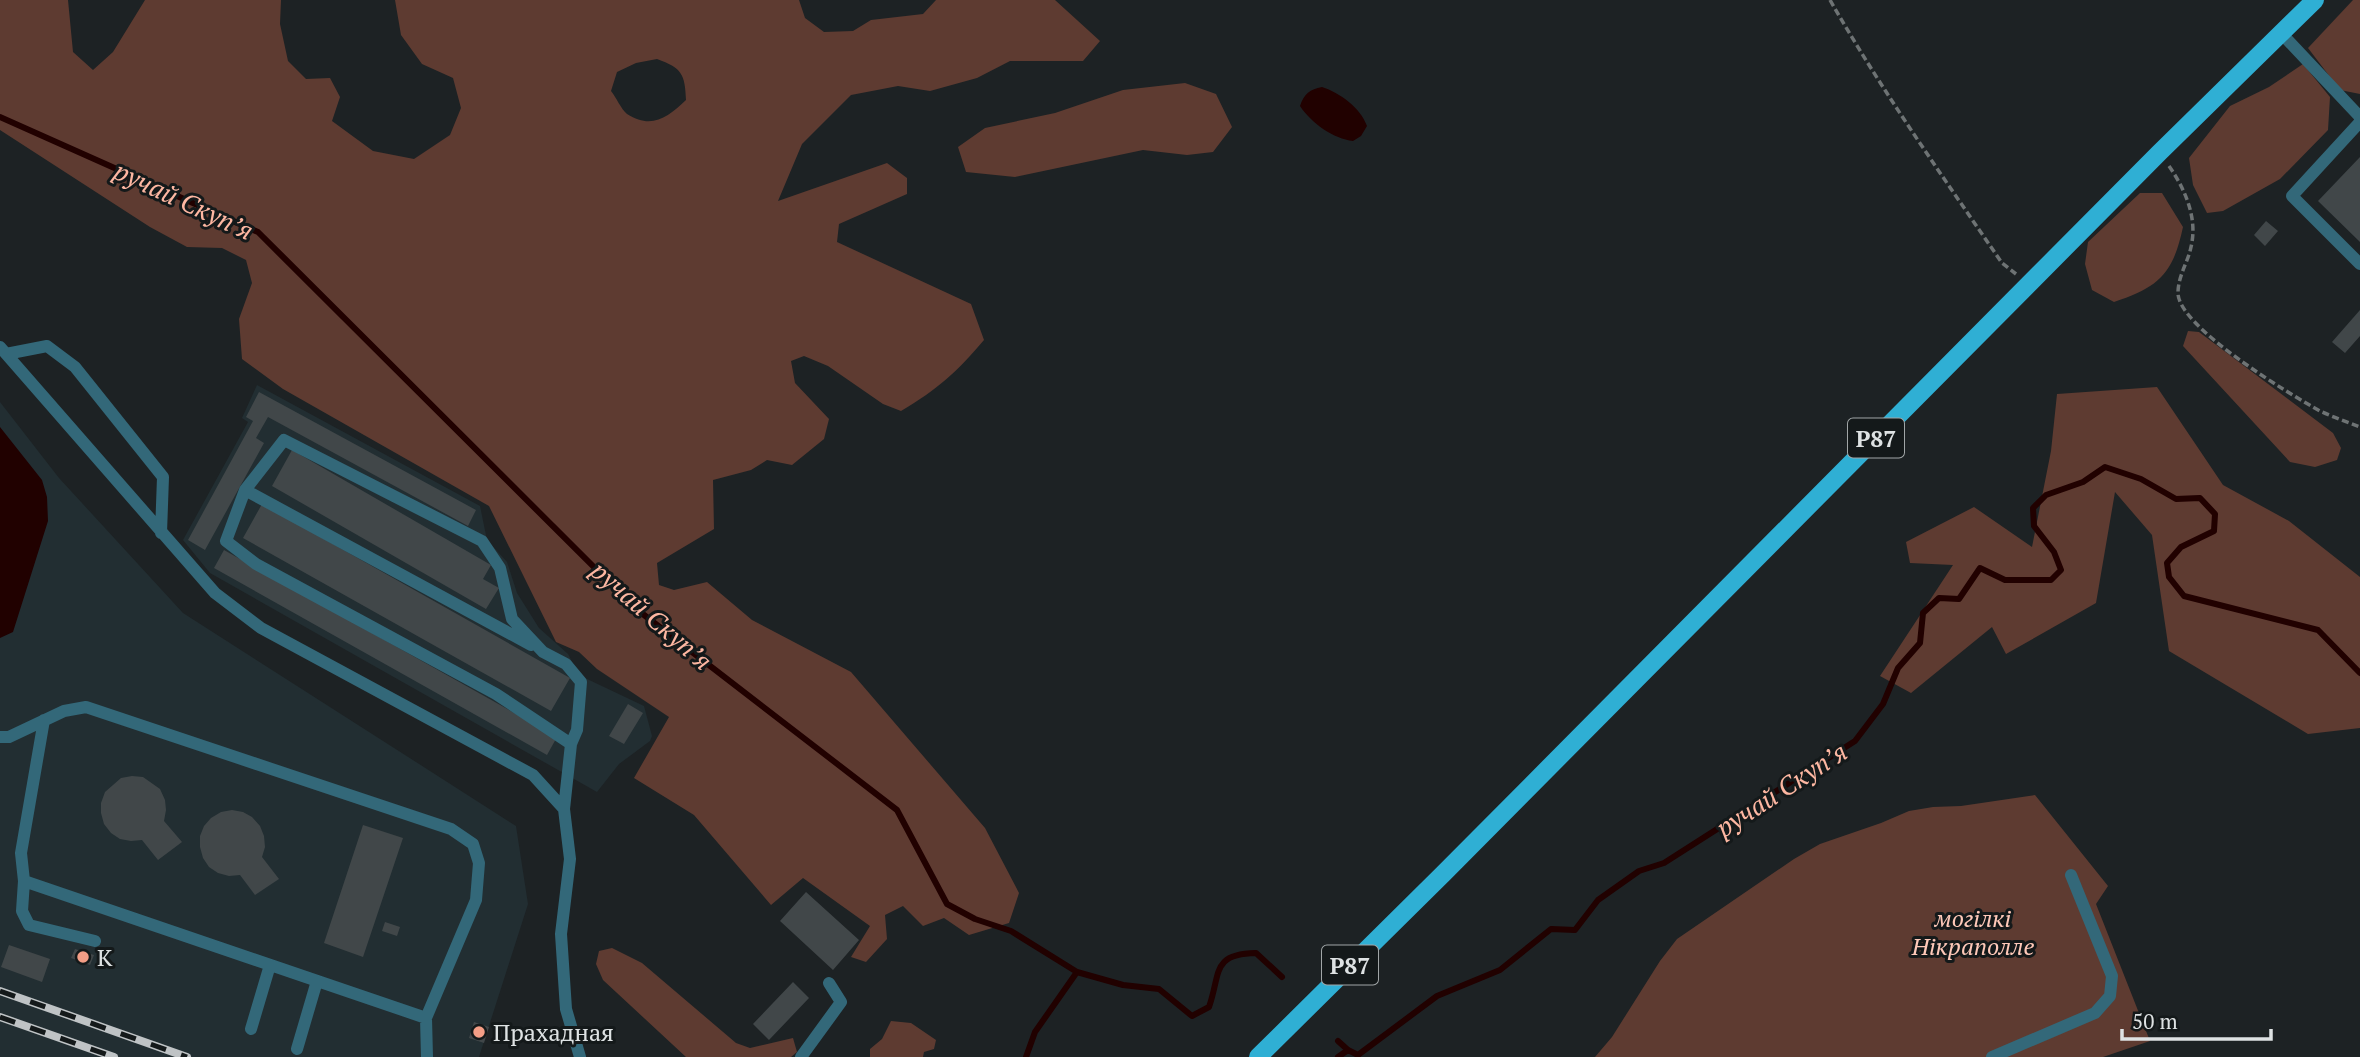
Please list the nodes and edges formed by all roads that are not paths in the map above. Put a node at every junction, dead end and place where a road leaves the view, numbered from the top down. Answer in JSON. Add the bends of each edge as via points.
{"nodes":[{"id":1,"x":2315,"y":0,"type":"edge"},
{"id":2,"x":2281,"y":33,"type":"junction"},
{"id":3,"x":2360,"y":120,"type":"edge"},
{"id":4,"x":2360,"y":264,"type":"edge"},
{"id":5,"x":3,"y":350,"type":"edge"},
{"id":6,"x":245,"y":490,"type":"junction"},
{"id":7,"x":161,"y":533,"type":"junction"},
{"id":8,"x":543,"y":652,"type":"junction"},
{"id":9,"x":44,"y":720,"type":"junction"},
{"id":10,"x":0,"y":737,"type":"edge"},
{"id":11,"x":571,"y":744,"type":"junction"},
{"id":12,"x":564,"y":809,"type":"junction"},
{"id":13,"x":2071,"y":875,"type":"dead end"},
{"id":14,"x":24,"y":881,"type":"junction"},
{"id":15,"x":95,"y":941,"type":"dead end"},
{"id":16,"x":270,"y":965,"type":"junction"},
{"id":17,"x":317,"y":981,"type":"junction"},
{"id":18,"x":829,"y":983,"type":"dead end"},
{"id":19,"x":426,"y":1018,"type":"junction"},
{"id":20,"x":251,"y":1030,"type":"dead end"},
{"id":21,"x":297,"y":1049,"type":"dead end"},
{"id":22,"x":427,"y":1057,"type":"edge"},
{"id":23,"x":580,"y":1057,"type":"edge"},
{"id":24,"x":801,"y":1057,"type":"edge"},
{"id":25,"x":1258,"y":1057,"type":"edge"},
{"id":26,"x":1992,"y":1057,"type":"edge"}],
"edges":[{"from":1,"to":2,"type":"main road","number":"Р87"},
{"from":2,"to":3,"type":"lane"},
{"from":2,"to":25,"type":"main road","number":"Р87"},
{"from":3,"to":4,"type":"lane","via":[[2292,196]]},
{"from":5,"to":7,"type":"lane"},
{"from":5,"to":7,"type":"lane","via":[[47,346],[75,367],[163,477]]},
{"from":6,"to":8,"type":"lane"},
{"from":6,"to":8,"type":"lane","via":[[284,440],[482,541],[500,568],[512,619]]},
{"from":6,"to":11,"type":"lane","via":[[226,541],[256,564],[496,694]]},
{"from":7,"to":12,"type":"lane","via":[[215,593],[261,628],[533,775]]},
{"from":8,"to":11,"type":"lane","via":[[566,664],[581,682],[577,730]]},
{"from":9,"to":10,"type":"lane"},
{"from":9,"to":14,"type":"lane","via":[[21,853]]},
{"from":9,"to":19,"type":"lane","via":[[86,707],[451,830],[474,844],[479,863],[476,900]]},
{"from":11,"to":12,"type":"lane"},
{"from":12,"to":23,"type":"lane","via":[[570,859],[561,933],[566,1009]]},
{"from":13,"to":26,"type":"lane","via":[[2112,976],[2110,996],[2095,1013]]},
{"from":14,"to":15,"type":"lane","via":[[22,911],[29,925]]},
{"from":14,"to":16,"type":"lane"},
{"from":16,"to":17,"type":"lane"},
{"from":16,"to":20,"type":"lane"},
{"from":17,"to":19,"type":"lane"},
{"from":17,"to":21,"type":"lane"},
{"from":18,"to":24,"type":"lane","via":[[841,1002]]},
{"from":19,"to":22,"type":"lane"}]}
